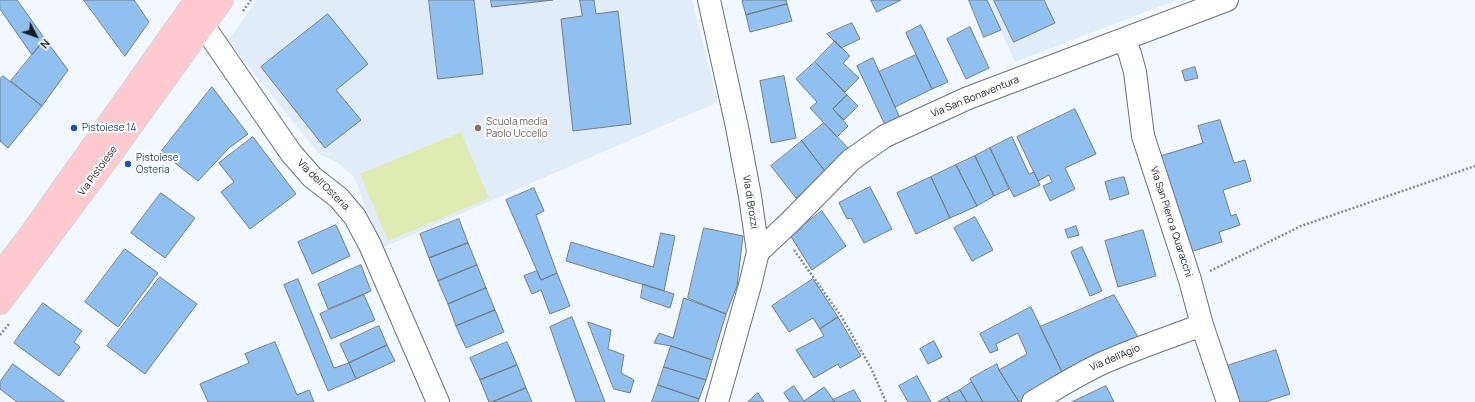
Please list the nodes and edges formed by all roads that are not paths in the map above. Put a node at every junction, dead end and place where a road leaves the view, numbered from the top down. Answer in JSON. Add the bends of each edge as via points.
{"nodes":[{"id":1,"x":222,"y":0,"type":"edge"},
{"id":2,"x":709,"y":0,"type":"edge"},
{"id":3,"x":1227,"y":0,"type":"edge"},
{"id":4,"x":194,"y":1,"type":"edge"},
{"id":5,"x":203,"y":25,"type":"junction"},
{"id":6,"x":1124,"y":39,"type":"junction"},
{"id":7,"x":758,"y":252,"type":"junction"},
{"id":8,"x":0,"y":274,"type":"edge"},
{"id":9,"x":0,"y":303,"type":"edge"},
{"id":10,"x":1202,"y":325,"type":"junction"},
{"id":11,"x":438,"y":402,"type":"edge"},
{"id":12,"x":717,"y":402,"type":"edge"},
{"id":13,"x":1033,"y":402,"type":"edge"},
{"id":14,"x":1228,"y":402,"type":"edge"}],
"edges":[{"from":1,"to":5,"type":"main road","name":"Via Pistoiese"},
{"from":2,"to":7,"type":"street","name":"Via di Brozzi","via":[[737,127]]},
{"from":3,"to":6,"type":"street","name":"Via San Bonaventura"},
{"from":4,"to":8,"type":"main road","name":"Via Pistoiese"},
{"from":5,"to":9,"type":"main road","name":"Via Pistoiese"},
{"from":5,"to":11,"type":"street","name":"Via dell'Osteria","via":[[291,153],[312,177],[339,198],[355,217],[370,245]]},
{"from":6,"to":7,"type":"street","name":"Via San Bonaventura","via":[[968,98],[885,136],[851,160]]},
{"from":6,"to":10,"type":"street","name":"Via San Piero a Quaracchi","via":[[1135,72],[1143,136]]},
{"from":7,"to":12,"type":"street","name":"Via di Brozzi"},
{"from":10,"to":13,"type":"street","name":"Via dell'Agio","via":[[1106,361]]},
{"from":10,"to":14,"type":"street","name":"Via San Piero a Quaracchi"}]}
